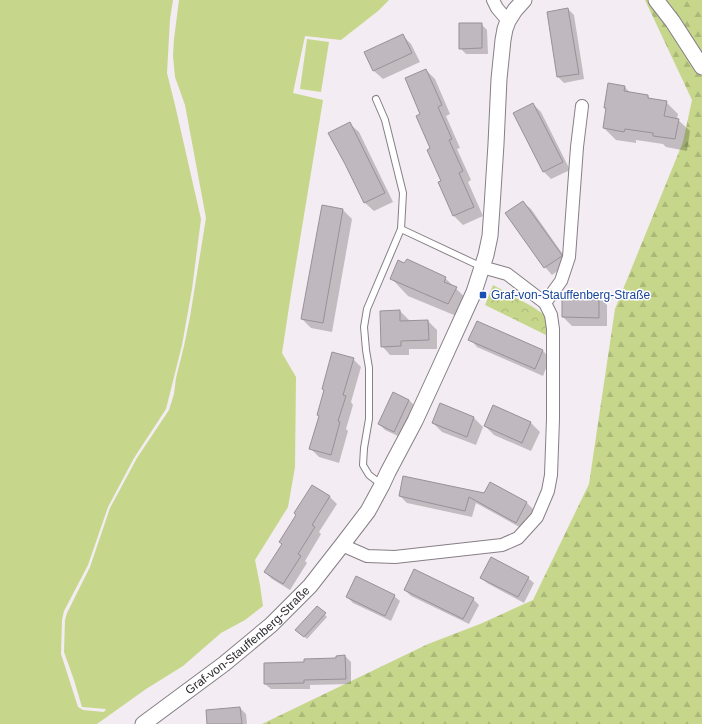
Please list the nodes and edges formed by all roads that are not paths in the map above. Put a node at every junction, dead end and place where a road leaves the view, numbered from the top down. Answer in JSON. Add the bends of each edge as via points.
{"nodes":[{"id":1,"x":493,"y":0,"type":"edge"},
{"id":2,"x":524,"y":0,"type":"edge"},
{"id":3,"x":656,"y":0,"type":"edge"},
{"id":4,"x":508,"y":21,"type":"junction"},
{"id":5,"x":702,"y":67,"type":"edge"},
{"id":6,"x":376,"y":99,"type":"dead end"},
{"id":7,"x":582,"y":106,"type":"dead end"},
{"id":8,"x":401,"y":229,"type":"junction"},
{"id":9,"x":482,"y":267,"type":"junction"},
{"id":10,"x":545,"y":304,"type":"junction"},
{"id":11,"x":382,"y":485,"type":"junction"},
{"id":12,"x":342,"y":546,"type":"junction"},
{"id":13,"x":143,"y":724,"type":"edge"}],
"edges":[{"from":1,"to":4,"type":"street"},
{"from":2,"to":4,"type":"street","name":"Graf-von-Stauffenberg-Straße"},
{"from":3,"to":5,"type":"street"},
{"from":4,"to":9,"type":"street","name":"Graf-von-Stauffenberg-Straße","via":[[503,40],[499,79],[490,236]]},
{"from":6,"to":8,"type":"lane","via":[[385,120],[403,193]]},
{"from":7,"to":10,"type":"street","via":[[569,257],[561,281]]},
{"from":8,"to":9,"type":"lane"},
{"from":8,"to":11,"type":"lane","via":[[367,309],[364,327],[369,368],[369,419],[363,465],[369,475]]},
{"from":9,"to":10,"type":"street","via":[[507,274]]},
{"from":9,"to":11,"type":"street","name":"Graf-von-Stauffenberg-Straße","via":[[474,292],[438,372]]},
{"from":10,"to":12,"type":"street","via":[[551,315],[553,329],[551,475],[548,491],[537,517],[523,534],[502,545],[395,557],[368,556]]},
{"from":11,"to":12,"type":"street","name":"Graf-von-Stauffenberg-Straße","via":[[368,511]]},
{"from":12,"to":13,"type":"street","name":"Graf-von-Stauffenberg-Straße","via":[[310,586],[271,625],[224,664]]}]}
